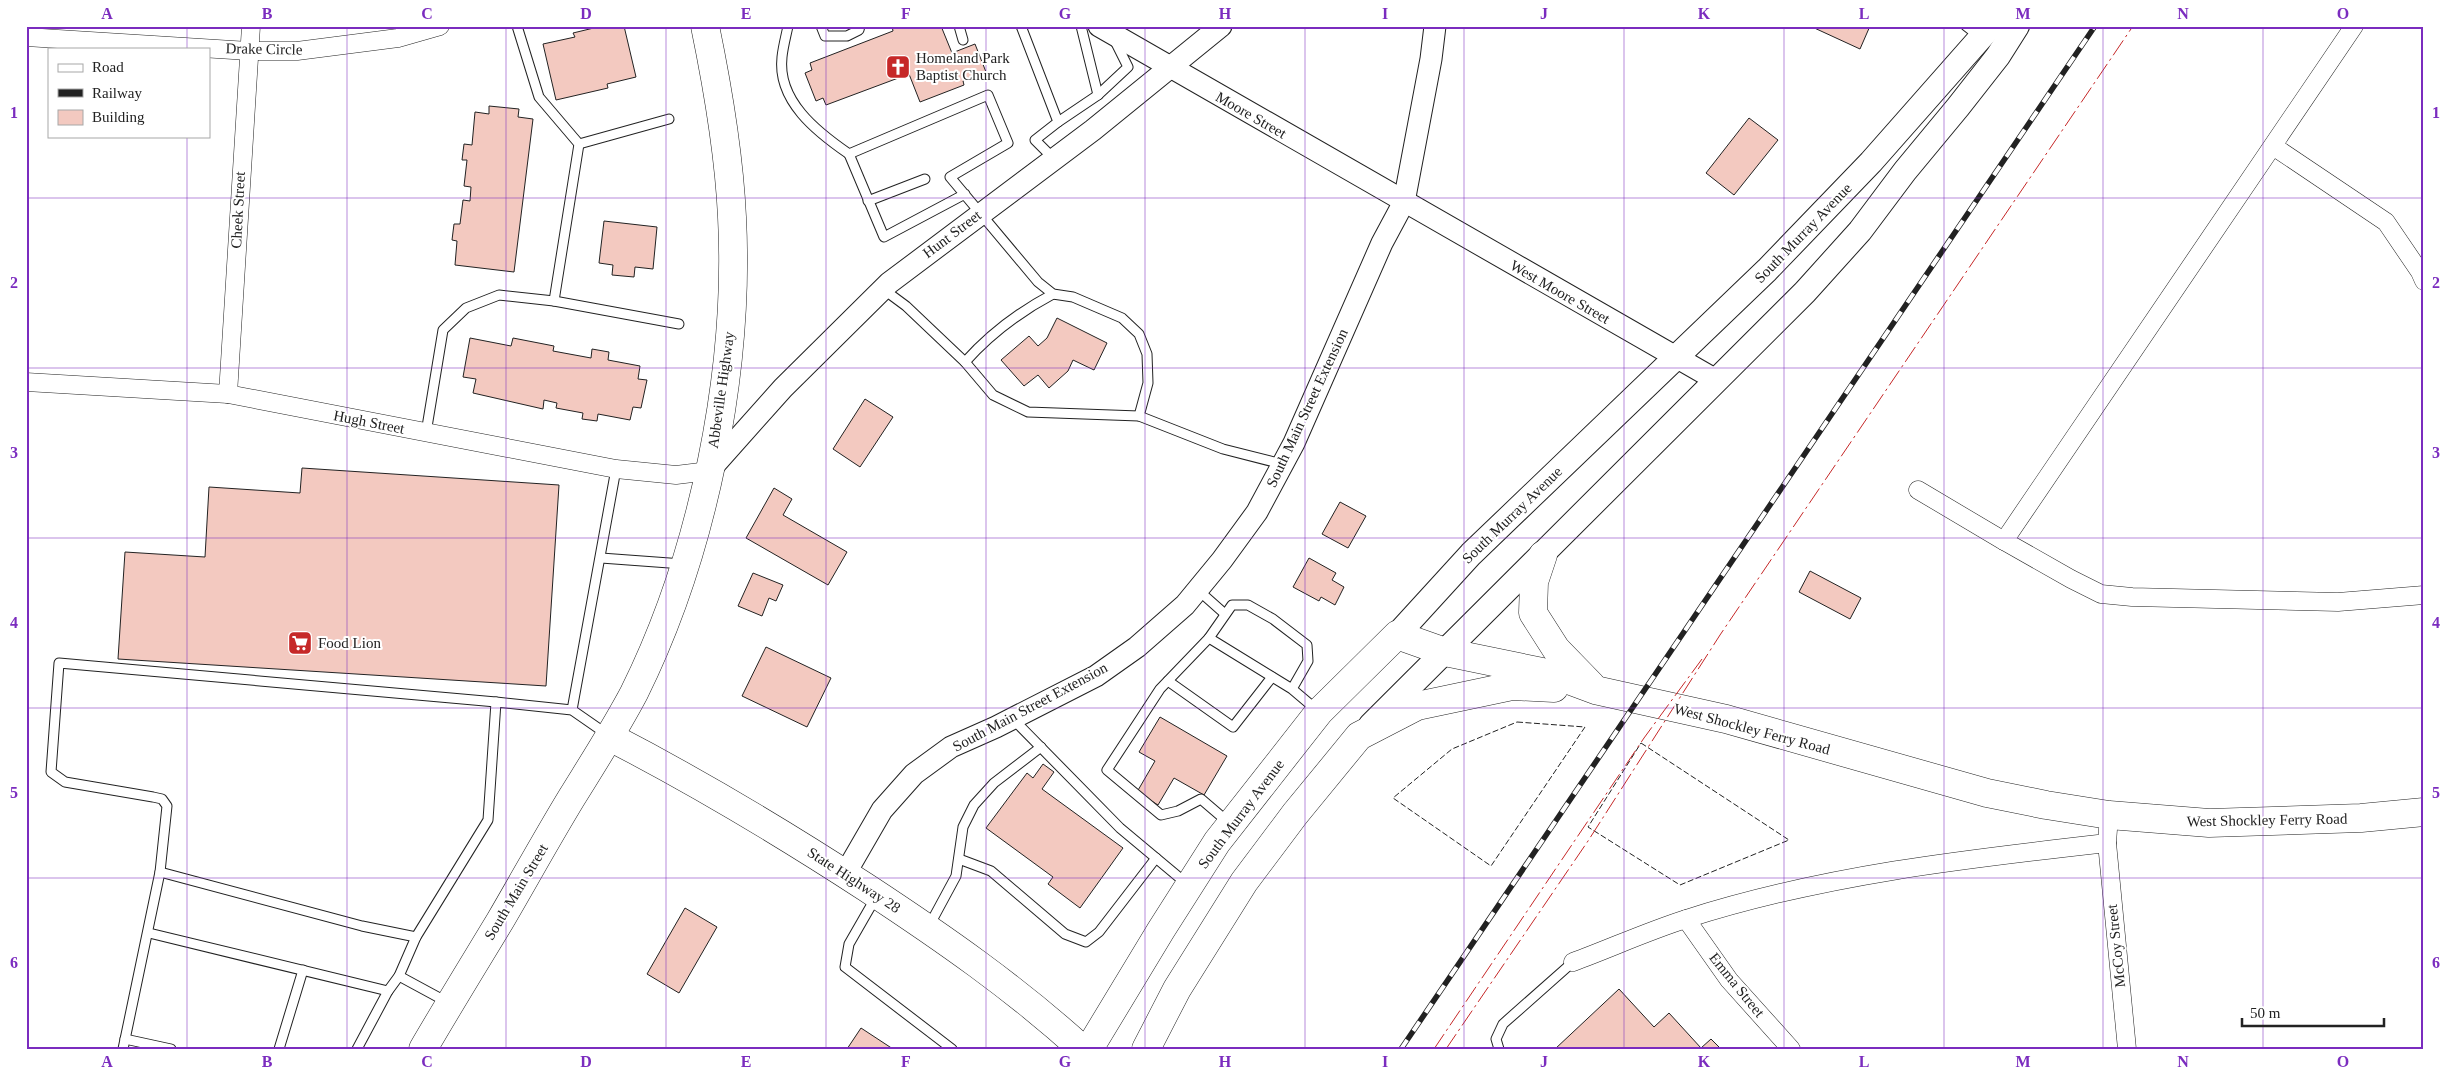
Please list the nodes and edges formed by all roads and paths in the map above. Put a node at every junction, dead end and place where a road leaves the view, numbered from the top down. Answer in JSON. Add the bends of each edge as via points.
{"nodes":[{"id":1,"x":251,"y":26,"type":"edge"},
{"id":2,"x":440,"y":26,"type":"edge"},
{"id":3,"x":517,"y":26,"type":"edge"},
{"id":4,"x":705,"y":26,"type":"edge"},
{"id":5,"x":788,"y":26,"type":"edge"},
{"id":6,"x":821,"y":26,"type":"edge"},
{"id":7,"x":860,"y":26,"type":"edge"},
{"id":8,"x":958,"y":26,"type":"edge"},
{"id":9,"x":1021,"y":26,"type":"edge"},
{"id":10,"x":1080,"y":26,"type":"edge"},
{"id":11,"x":1221,"y":26,"type":"edge"},
{"id":12,"x":1435,"y":26,"type":"edge"},
{"id":13,"x":2017,"y":26,"type":"edge"},
{"id":14,"x":2354,"y":26,"type":"edge"},
{"id":15,"x":1105,"y":30,"type":"edge"},
{"id":16,"x":1979,"y":30,"type":"edge"},
{"id":17,"x":26,"y":36,"type":"edge"},
{"id":18,"x":963,"y":40,"type":"dead end"},
{"id":19,"x":204,"y":48,"type":"edge"},
{"id":20,"x":210,"y":48,"type":"edge"},
{"id":21,"x":249,"y":51,"type":"junction"},
{"id":22,"x":1170,"y":69,"type":"junction"},
{"id":23,"x":1098,"y":95,"type":"junction"},
{"id":24,"x":669,"y":119,"type":"dead end"},
{"id":25,"x":1058,"y":122,"type":"junction"},
{"id":26,"x":579,"y":144,"type":"junction"},
{"id":27,"x":2273,"y":146,"type":"junction"},
{"id":28,"x":849,"y":154,"type":"junction"},
{"id":29,"x":1054,"y":159,"type":"junction"},
{"id":30,"x":925,"y":179,"type":"dead end"},
{"id":31,"x":965,"y":194,"type":"junction"},
{"id":32,"x":868,"y":201,"type":"junction"},
{"id":33,"x":1404,"y":202,"type":"junction"},
{"id":34,"x":981,"y":212,"type":"junction"},
{"id":35,"x":2424,"y":281,"type":"edge"},
{"id":36,"x":882,"y":289,"type":"junction"},
{"id":37,"x":1053,"y":294,"type":"junction"},
{"id":38,"x":554,"y":301,"type":"junction"},
{"id":39,"x":679,"y":324,"type":"dead end"},
{"id":40,"x":1676,"y":359,"type":"junction"},
{"id":41,"x":965,"y":362,"type":"junction"},
{"id":42,"x":1716,"y":380,"type":"junction"},
{"id":43,"x":26,"y":382,"type":"edge"},
{"id":44,"x":228,"y":394,"type":"junction"},
{"id":45,"x":1138,"y":416,"type":"junction"},
{"id":46,"x":426,"y":433,"type":"junction"},
{"id":47,"x":1282,"y":464,"type":"junction"},
{"id":48,"x":616,"y":469,"type":"junction"},
{"id":49,"x":709,"y":471,"type":"junction"},
{"id":50,"x":1918,"y":490,"type":"dead end"},
{"id":51,"x":2004,"y":540,"type":"junction"},
{"id":52,"x":1543,"y":555,"type":"junction"},
{"id":53,"x":601,"y":558,"type":"junction"},
{"id":54,"x":685,"y":564,"type":"junction"},
{"id":55,"x":1197,"y":590,"type":"junction"},
{"id":56,"x":2424,"y":595,"type":"edge"},
{"id":57,"x":1225,"y":614,"type":"junction"},
{"id":58,"x":1397,"y":635,"type":"junction"},
{"id":59,"x":1209,"y":638,"type":"junction"},
{"id":60,"x":1446,"y":652,"type":"junction"},
{"id":61,"x":1272,"y":677,"type":"junction"},
{"id":62,"x":1168,"y":681,"type":"junction"},
{"id":63,"x":1292,"y":689,"type":"junction"},
{"id":64,"x":1595,"y":690,"type":"junction"},
{"id":65,"x":496,"y":702,"type":"junction"},
{"id":66,"x":572,"y":710,"type":"junction"},
{"id":67,"x":1319,"y":712,"type":"junction"},
{"id":68,"x":1013,"y":719,"type":"junction"},
{"id":69,"x":1359,"y":736,"type":"junction"},
{"id":70,"x":610,"y":737,"type":"junction"},
{"id":71,"x":1041,"y":747,"type":"junction"},
{"id":72,"x":2424,"y":812,"type":"edge"},
{"id":73,"x":2109,"y":815,"type":"junction"},
{"id":74,"x":1231,"y":825,"type":"junction"},
{"id":75,"x":2106,"y":843,"type":"junction"},
{"id":76,"x":1156,"y":858,"type":"junction"},
{"id":77,"x":958,"y":859,"type":"junction"},
{"id":78,"x":160,"y":872,"type":"junction"},
{"id":79,"x":846,"y":874,"type":"junction"},
{"id":80,"x":1189,"y":886,"type":"junction"},
{"id":81,"x":877,"y":895,"type":"junction"},
{"id":82,"x":1686,"y":919,"type":"junction"},
{"id":83,"x":928,"y":928,"type":"junction"},
{"id":84,"x":149,"y":932,"type":"junction"},
{"id":85,"x":416,"y":937,"type":"junction"},
{"id":86,"x":1573,"y":962,"type":"joint"},
{"id":87,"x":303,"y":970,"type":"junction"},
{"id":88,"x":399,"y":976,"type":"junction"},
{"id":89,"x":388,"y":991,"type":"junction"},
{"id":90,"x":449,"y":1003,"type":"junction"},
{"id":91,"x":125,"y":1039,"type":"junction"},
{"id":92,"x":123,"y":1049,"type":"edge"},
{"id":93,"x":171,"y":1049,"type":"edge"},
{"id":94,"x":279,"y":1049,"type":"edge"},
{"id":95,"x":357,"y":1049,"type":"edge"},
{"id":96,"x":423,"y":1049,"type":"edge"},
{"id":97,"x":952,"y":1049,"type":"edge"},
{"id":98,"x":1082,"y":1049,"type":"edge"},
{"id":99,"x":1089,"y":1049,"type":"edge"},
{"id":100,"x":1146,"y":1049,"type":"edge"},
{"id":101,"x":1499,"y":1049,"type":"edge"},
{"id":102,"x":1791,"y":1049,"type":"edge"},
{"id":103,"x":2127,"y":1049,"type":"edge"}],
"edges":[{"from":1,"to":21,"type":"street","name":"Cheek Street"},
{"from":2,"to":21,"type":"street","name":"Drake Circle","via":[[398,38],[341,47]]},
{"from":3,"to":26,"type":"lane","via":[[539,97]]},
{"from":4,"to":49,"type":"main road","name":"Abbeville Highway","via":[[727,157],[733,275],[723,392]]},
{"from":5,"to":28,"type":"lane","via":[[781,58],[786,90],[802,115]]},
{"from":6,"to":7,"type":"lane","via":[[825,36],[847,36],[859,30]]},
{"from":8,"to":18,"type":"lane"},
{"from":9,"to":25,"type":"lane"},
{"from":10,"to":23,"type":"lane"},
{"from":11,"to":22,"type":"street","name":"Hunt Street"},
{"from":12,"to":33,"type":"street","name":"South Main Street Extension"},
{"from":13,"to":42,"type":"main road","via":[[1998,56],[1860,231]]},
{"from":14,"to":27,"type":"street"},
{"from":15,"to":22,"type":"street","name":"Moore Street"},
{"from":15,"to":23,"type":"lane","via":[[1128,67]]},
{"from":16,"to":40,"type":"main road","name":"South Murray Avenue","via":[[1871,162]]},
{"from":17,"to":19,"type":"street","name":"Drake Circle"},
{"from":20,"to":21,"type":"street","name":"Drake Circle"},
{"from":21,"to":44,"type":"street","name":"Cheek Street"},
{"from":22,"to":29,"type":"street","name":"Hunt Street"},
{"from":22,"to":33,"type":"street","name":"Moore Street"},
{"from":23,"to":25,"type":"lane"},
{"from":24,"to":26,"type":"lane"},
{"from":25,"to":29,"type":"lane","via":[[1035,140]]},
{"from":26,"to":38,"type":"lane"},
{"from":27,"to":35,"type":"street","via":[[2386,222]]},
{"from":27,"to":51,"type":"street"},
{"from":28,"to":31,"type":"lane","via":[[988,95],[1008,143],[950,177]]},
{"from":28,"to":32,"type":"lane"},
{"from":29,"to":34,"type":"street","name":"Hunt Street"},
{"from":30,"to":32,"type":"lane"},
{"from":31,"to":32,"type":"lane","via":[[884,237]]},
{"from":31,"to":34,"type":"lane"},
{"from":33,"to":40,"type":"street","name":"West Moore Street"},
{"from":33,"to":47,"type":"street","name":"South Main Street Extension","via":[[1382,243],[1294,444]]},
{"from":34,"to":36,"type":"street","name":"Hunt Street"},
{"from":34,"to":37,"type":"lane","via":[[1038,282]]},
{"from":36,"to":41,"type":"lane","via":[[906,306]]},
{"from":36,"to":49,"type":"street","name":"Hunt Street","via":[[783,388]]},
{"from":37,"to":41,"type":"lane","via":[[1023,309]]},
{"from":37,"to":45,"type":"lane","via":[[1073,297],[1122,318],[1139,334],[1147,354],[1148,383]]},
{"from":38,"to":39,"type":"lane"},
{"from":38,"to":46,"type":"lane","via":[[499,294],[466,308],[443,330]]},
{"from":40,"to":42,"type":"street","name":"West Moore Street"},
{"from":40,"to":58,"type":"main road","name":"South Murray Avenue","via":[[1471,554]]},
{"from":41,"to":45,"type":"lane","via":[[993,395],[1028,412]]},
{"from":42,"to":52,"type":"main road"},
{"from":43,"to":44,"type":"street","name":"Hugh Street"},
{"from":44,"to":46,"type":"street","name":"Hugh Street"},
{"from":45,"to":47,"type":"lane","via":[[1223,449]]},
{"from":46,"to":48,"type":"street","name":"Hugh Street"},
{"from":47,"to":55,"type":"street","name":"South Main Street Extension","via":[[1257,512]]},
{"from":48,"to":49,"type":"street","name":"Hugh Street","via":[[676,476]]},
{"from":48,"to":53,"type":"lane"},
{"from":49,"to":54,"type":"main road","name":"Abbeville Highway"},
{"from":50,"to":51,"type":"street"},
{"from":51,"to":56,"type":"street","via":[[2101,594],[2132,598],[2338,602]]},
{"from":52,"to":60,"type":"main road"},
{"from":52,"to":64,"type":"main road","via":[[1534,582],[1533,613],[1556,649]]},
{"from":53,"to":54,"type":"lane"},
{"from":53,"to":66,"type":"lane"},
{"from":54,"to":70,"type":"main road","name":"Abbeville Highway","via":[[652,652]]},
{"from":55,"to":57,"type":"lane"},
{"from":55,"to":68,"type":"street","name":"South Main Street Extension","via":[[1137,647],[1102,671]]},
{"from":57,"to":59,"type":"lane"},
{"from":57,"to":63,"type":"lane","via":[[1232,605],[1248,605],[1273,618],[1307,645],[1308,661]]},
{"from":58,"to":60,"type":"main road","name":"West Shockley Ferry Road"},
{"from":58,"to":67,"type":"main road","name":"South Murray Avenue"},
{"from":59,"to":61,"type":"lane"},
{"from":59,"to":62,"type":"lane"},
{"from":60,"to":64,"type":"main road","name":"West Shockley Ferry Road","via":[[1552,674]]},
{"from":60,"to":69,"type":"main road"},
{"from":61,"to":62,"type":"lane","via":[[1233,727]]},
{"from":61,"to":63,"type":"lane"},
{"from":62,"to":74,"type":"lane","via":[[1107,770],[1161,815],[1178,812],[1201,800]]},
{"from":63,"to":67,"type":"lane"},
{"from":64,"to":69,"type":"main road","via":[[1512,686],[1417,706]]},
{"from":64,"to":73,"type":"main road","name":"West Shockley Ferry Road","via":[[1726,719],[1987,793]]},
{"from":65,"to":66,"type":"lane"},
{"from":65,"to":78,"type":"lane","via":[[59,663],[52,772],[64,782],[162,799],[166,806]]},
{"from":65,"to":85,"type":"lane","via":[[488,820]]},
{"from":66,"to":70,"type":"lane"},
{"from":67,"to":74,"type":"main road","name":"South Murray Avenue"},
{"from":68,"to":71,"type":"lane"},
{"from":68,"to":79,"type":"street","name":"South Main Street Extension","via":[[951,747],[914,774],[882,810]]},
{"from":69,"to":100,"type":"main road","via":[[1244,882],[1177,989]]},
{"from":70,"to":79,"type":"main road","name":"State Highway 28","via":[[672,769]]},
{"from":70,"to":90,"type":"main road","name":"South Main Street"},
{"from":71,"to":76,"type":"lane","via":[[1094,803]]},
{"from":71,"to":77,"type":"lane","via":[[994,783],[974,805],[963,827]]},
{"from":72,"to":73,"type":"main road","name":"West Shockley Ferry Road","via":[[2361,818],[2209,823]]},
{"from":73,"to":75,"type":"street"},
{"from":74,"to":80,"type":"main road","name":"South Murray Avenue"},
{"from":75,"to":82,"type":"street","via":[[1907,867],[1801,888]]},
{"from":75,"to":103,"type":"street","name":"McCoy Street"},
{"from":76,"to":77,"type":"lane","via":[[1100,932],[1086,942],[1065,934],[991,871]]},
{"from":76,"to":80,"type":"lane"},
{"from":77,"to":83,"type":"lane","via":[[956,876]]},
{"from":78,"to":84,"type":"lane"},
{"from":78,"to":85,"type":"lane","via":[[362,926]]},
{"from":79,"to":81,"type":"main road","name":"State Highway 28"},
{"from":80,"to":99,"type":"main road","name":"South Murray Avenue"},
{"from":81,"to":83,"type":"main road","name":"State Highway 28"},
{"from":81,"to":97,"type":"lane","via":[[849,944],[845,967]]},
{"from":82,"to":86,"type":"street"},
{"from":82,"to":102,"type":"street","name":"Emma Street","via":[[1729,980]]},
{"from":83,"to":98,"type":"main road","name":"State Highway 28","via":[[992,973]]},
{"from":84,"to":87,"type":"lane"},
{"from":84,"to":91,"type":"lane"},
{"from":85,"to":88,"type":"lane"},
{"from":86,"to":101,"type":"lane","via":[[1502,1024],[1496,1039]]},
{"from":87,"to":89,"type":"lane"},
{"from":87,"to":94,"type":"lane"},
{"from":88,"to":89,"type":"lane"},
{"from":88,"to":90,"type":"lane"},
{"from":89,"to":95,"type":"lane"},
{"from":90,"to":96,"type":"main road","name":"South Main Street"},
{"from":91,"to":92,"type":"lane"},
{"from":91,"to":93,"type":"lane"}]}
